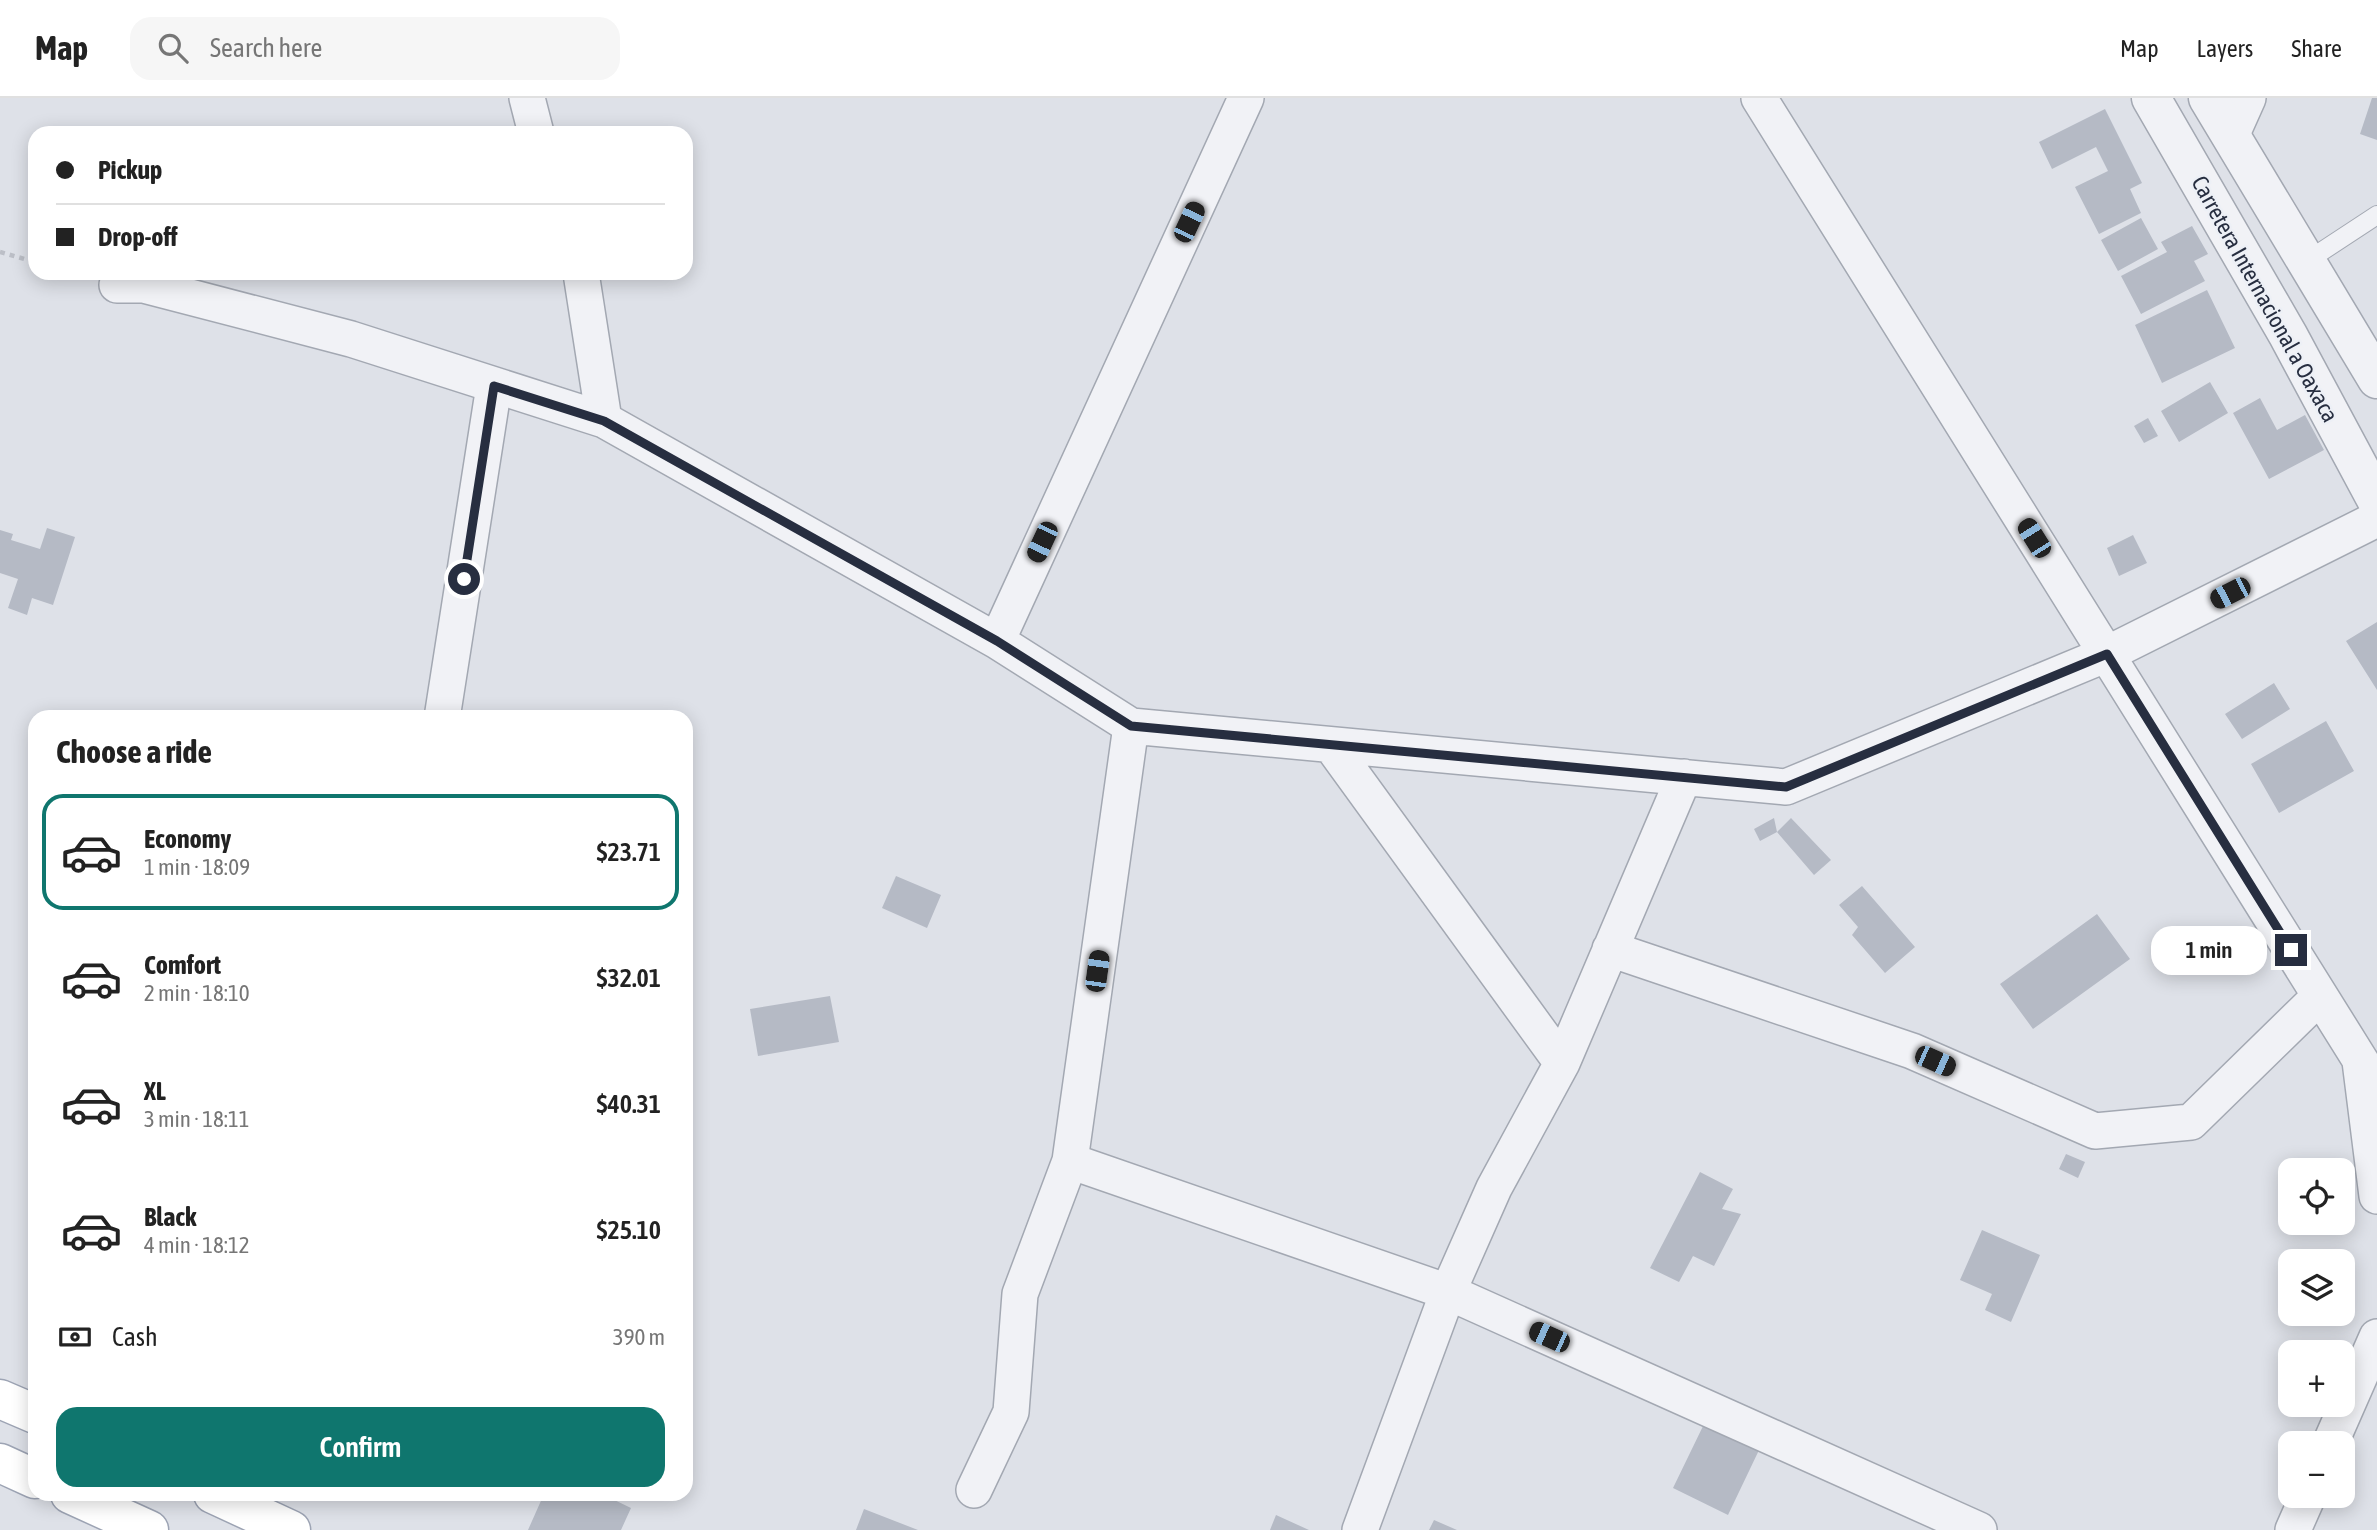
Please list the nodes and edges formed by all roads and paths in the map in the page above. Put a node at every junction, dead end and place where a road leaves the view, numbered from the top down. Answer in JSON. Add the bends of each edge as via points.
{"nodes":[{"id":1,"x":527,"y":98,"type":"edge"},
{"id":2,"x":1246,"y":98,"type":"edge"},
{"id":3,"x":1759,"y":98,"type":"edge"},
{"id":4,"x":2151,"y":98,"type":"edge"},
{"id":5,"x":2208,"y":98,"type":"edge"},
{"id":6,"x":2248,"y":98,"type":"edge"},
{"id":7,"x":534,"y":126,"type":"edge"},
{"id":8,"x":2231,"y":136,"type":"junction"},
{"id":9,"x":2377,"y":215,"type":"edge"},
{"id":10,"x":0,"y":252,"type":"edge"},
{"id":11,"x":28,"y":260,"type":"edge"},
{"id":12,"x":2307,"y":261,"type":"junction"},
{"id":13,"x":582,"y":280,"type":"edge"},
{"id":14,"x":117,"y":285,"type":"dead end"},
{"id":15,"x":2333,"y":304,"type":"junction"},
{"id":16,"x":2288,"y":335,"type":"junction"},
{"id":17,"x":2377,"y":379,"type":"edge"},
{"id":18,"x":494,"y":386,"type":"junction"},
{"id":19,"x":604,"y":421,"type":"junction"},
{"id":20,"x":2377,"y":501,"type":"edge"},
{"id":21,"x":2377,"y":519,"type":"edge"},
{"id":22,"x":997,"y":641,"type":"junction"},
{"id":23,"x":2107,"y":654,"type":"junction"},
{"id":24,"x":443,"y":710,"type":"edge"},
{"id":25,"x":1131,"y":726,"type":"junction"},
{"id":26,"x":1331,"y":745,"type":"junction"},
{"id":27,"x":1684,"y":777,"type":"junction"},
{"id":28,"x":1610,"y":949,"type":"junction"},
{"id":29,"x":2320,"y":996,"type":"junction"},
{"id":30,"x":1562,"y":1063,"type":"junction"},
{"id":31,"x":2369,"y":1074,"type":"edge"},
{"id":32,"x":1070,"y":1161,"type":"junction"},
{"id":33,"x":2377,"y":1196,"type":"edge"},
{"id":34,"x":1448,"y":1292,"type":"junction"},
{"id":35,"x":2377,"y":1337,"type":"edge"},
{"id":36,"x":0,"y":1399,"type":"edge"},
{"id":37,"x":28,"y":1411,"type":"edge"},
{"id":38,"x":2336,"y":1431,"type":"edge"},
{"id":39,"x":0,"y":1463,"type":"edge"},
{"id":40,"x":28,"y":1476,"type":"edge"},
{"id":41,"x":974,"y":1490,"type":"dead end"},
{"id":42,"x":85,"y":1501,"type":"edge"},
{"id":43,"x":227,"y":1501,"type":"edge"},
{"id":44,"x":2303,"y":1508,"type":"edge"},
{"id":45,"x":277,"y":1527,"type":"edge"},
{"id":46,"x":149,"y":1530,"type":"edge"},
{"id":47,"x":1360,"y":1530,"type":"edge"},
{"id":48,"x":1979,"y":1530,"type":"edge"},
{"id":49,"x":2293,"y":1530,"type":"edge"}],
"edges":[{"from":1,"to":7,"type":"street"},
{"from":2,"to":22,"type":"street"},
{"from":3,"to":23,"type":"street"},
{"from":4,"to":16,"type":"street","name":"Carretera Internacional a Oaxaca"},
{"from":5,"to":8,"type":"street"},
{"from":6,"to":8,"type":"street"},
{"from":8,"to":12,"type":"street"},
{"from":9,"to":12,"type":"lane"},
{"from":10,"to":11,"type":"path"},
{"from":12,"to":15,"type":"street"},
{"from":13,"to":19,"type":"street"},
{"from":14,"to":18,"type":"street","via":[[144,285],[351,339]]},
{"from":15,"to":16,"type":"street"},
{"from":15,"to":17,"type":"street"},
{"from":16,"to":20,"type":"street","name":"Carretera Internacional a Oaxaca"},
{"from":18,"to":19,"type":"street"},
{"from":18,"to":24,"type":"street"},
{"from":19,"to":22,"type":"street"},
{"from":21,"to":23,"type":"street"},
{"from":22,"to":25,"type":"street"},
{"from":23,"to":27,"type":"street","via":[[1786,787]]},
{"from":23,"to":29,"type":"street"},
{"from":25,"to":26,"type":"street"},
{"from":25,"to":32,"type":"street"},
{"from":26,"to":27,"type":"street"},
{"from":26,"to":30,"type":"street"},
{"from":27,"to":28,"type":"street"},
{"from":28,"to":29,"type":"street","via":[[1912,1051],[2095,1131],[2191,1122]]},
{"from":28,"to":30,"type":"street"},
{"from":29,"to":31,"type":"street"},
{"from":30,"to":34,"type":"street","via":[[1494,1188]]},
{"from":31,"to":33,"type":"street"},
{"from":32,"to":34,"type":"street"},
{"from":32,"to":41,"type":"street","via":[[1020,1294],[1011,1412]]},
{"from":34,"to":47,"type":"street"},
{"from":34,"to":48,"type":"street"},
{"from":35,"to":38,"type":"street"},
{"from":36,"to":37,"type":"main road"},
{"from":39,"to":40,"type":"main road"},
{"from":42,"to":46,"type":"main road"},
{"from":43,"to":45,"type":"main road"},
{"from":44,"to":49,"type":"street"}]}
